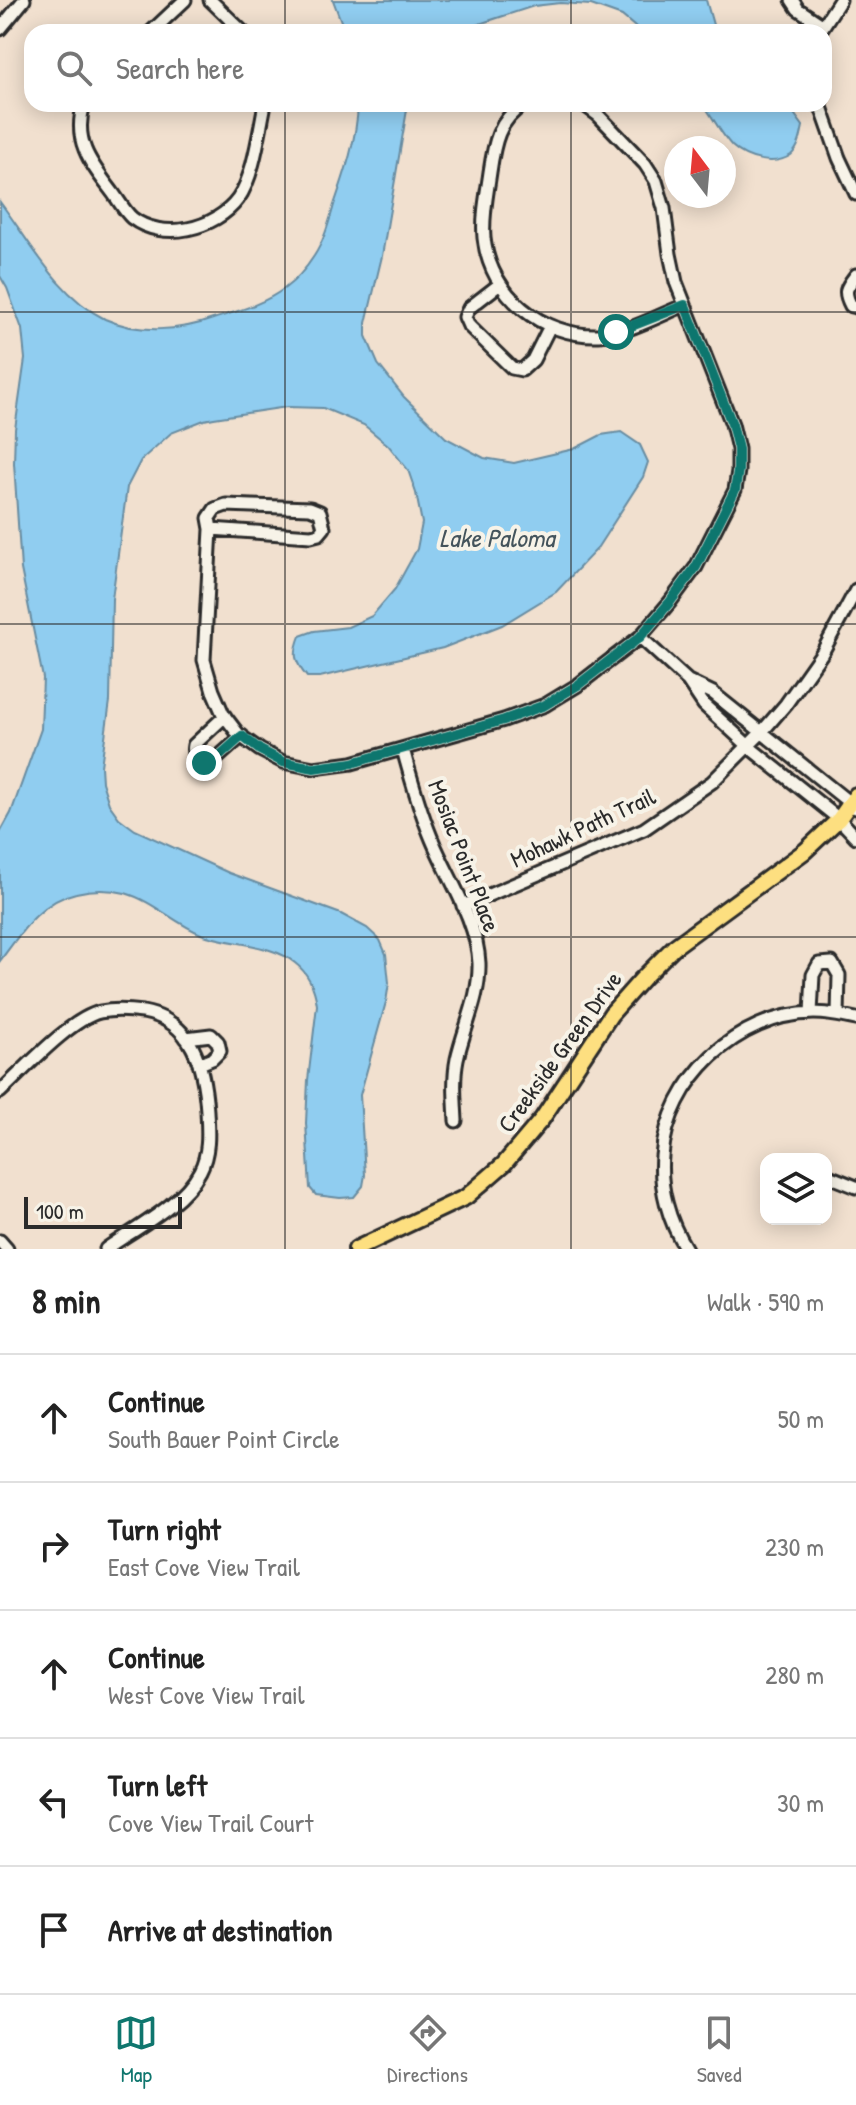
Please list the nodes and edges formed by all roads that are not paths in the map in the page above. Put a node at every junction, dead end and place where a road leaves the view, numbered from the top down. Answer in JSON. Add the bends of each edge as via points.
{"nodes":[{"id":1,"x":24,"y":0,"type":"edge"},
{"id":2,"x":185,"y":0,"type":"edge"},
{"id":3,"x":210,"y":0,"type":"edge"},
{"id":4,"x":792,"y":0,"type":"edge"},
{"id":5,"x":834,"y":2,"type":"edge"},
{"id":6,"x":160,"y":24,"type":"edge"},
{"id":7,"x":235,"y":24,"type":"edge"},
{"id":8,"x":815,"y":24,"type":"edge"},
{"id":9,"x":823,"y":24,"type":"edge"},
{"id":10,"x":0,"y":29,"type":"edge"},
{"id":11,"x":82,"y":112,"type":"edge"},
{"id":12,"x":263,"y":112,"type":"edge"},
{"id":13,"x":514,"y":112,"type":"edge"},
{"id":14,"x":594,"y":112,"type":"edge"},
{"id":15,"x":823,"y":112,"type":"edge"},
{"id":16,"x":852,"y":177,"type":"edge"},
{"id":17,"x":856,"y":194,"type":"edge"},
{"id":18,"x":856,"y":275,"type":"edge"},
{"id":19,"x":500,"y":284,"type":"junction"},
{"id":20,"x":685,"y":305,"type":"junction"},
{"id":21,"x":856,"y":307,"type":"edge"},
{"id":22,"x":550,"y":326,"type":"junction"},
{"id":23,"x":211,"y":529,"type":"junction"},
{"id":24,"x":856,"y":590,"type":"edge"},
{"id":25,"x":640,"y":637,"type":"junction"},
{"id":26,"x":688,"y":681,"type":"junction"},
{"id":27,"x":225,"y":716,"type":"junction"},
{"id":28,"x":761,"y":733,"type":"junction"},
{"id":29,"x":242,"y":736,"type":"junction"},
{"id":30,"x":748,"y":745,"type":"junction"},
{"id":31,"x":403,"y":749,"type":"junction"},
{"id":32,"x":854,"y":802,"type":"edge"},
{"id":33,"x":839,"y":819,"type":"junction"},
{"id":34,"x":856,"y":837,"type":"edge"},
{"id":35,"x":463,"y":906,"type":"junction"},
{"id":36,"x":811,"y":1013,"type":"junction"},
{"id":37,"x":838,"y":1015,"type":"junction"},
{"id":38,"x":856,"y":1019,"type":"edge"},
{"id":39,"x":184,"y":1035,"type":"junction"},
{"id":40,"x":200,"y":1064,"type":"junction"},
{"id":41,"x":0,"y":1092,"type":"edge"},
{"id":42,"x":456,"y":1121,"type":"dead end"},
{"id":43,"x":832,"y":1177,"type":"edge"},
{"id":44,"x":856,"y":1187,"type":"edge"},
{"id":45,"x":0,"y":1241,"type":"edge"},
{"id":46,"x":374,"y":1245,"type":"edge"},
{"id":47,"x":7,"y":1249,"type":"edge"},
{"id":48,"x":106,"y":1249,"type":"edge"},
{"id":49,"x":356,"y":1249,"type":"edge"},
{"id":50,"x":686,"y":1249,"type":"edge"}],
"edges":[{"from":1,"to":10,"type":"street"},
{"from":2,"to":6,"type":"street"},
{"from":3,"to":7,"type":"street"},
{"from":4,"to":8,"type":"street"},
{"from":5,"to":9,"type":"street"},
{"from":11,"to":12,"type":"street","via":[[79,125],[90,162],[131,218],[160,230],[209,222],[239,197]]},
{"from":13,"to":19,"type":"street","via":[[495,142],[483,215],[488,256]]},
{"from":14,"to":20,"type":"street","via":[[656,181]]},
{"from":15,"to":16,"type":"street","via":[[839,158]]},
{"from":16,"to":17,"type":"street"},
{"from":18,"to":21,"type":"street","via":[[846,297]]},
{"from":19,"to":22,"type":"street","via":[[516,304]]},
{"from":19,"to":22,"type":"street","via":[[465,317],[512,368],[522,370],[533,360]]},
{"from":20,"to":22,"type":"street","via":[[600,335]]},
{"from":20,"to":25,"type":"street","via":[[732,424],[738,471],[735,490],[696,567]]},
{"from":23,"to":23,"type":"street","via":[[209,518],[226,505],[310,508],[320,512],[324,528],[311,536]]},
{"from":23,"to":27,"type":"street","via":[[204,660]]},
{"from":24,"to":28,"type":"street","name":"Mohawk Path Trail","via":[[822,653]]},
{"from":25,"to":26,"type":"street"},
{"from":25,"to":31,"type":"street","via":[[545,705]]},
{"from":26,"to":28,"type":"street","via":[[713,693]]},
{"from":26,"to":30,"type":"street","via":[[704,705]]},
{"from":27,"to":29,"type":"street"},
{"from":27,"to":29,"type":"street","via":[[194,745],[196,759],[215,760]]},
{"from":28,"to":30,"type":"street","name":"Mohawk Path Trail"},
{"from":28,"to":32,"type":"street"},
{"from":29,"to":31,"type":"street","via":[[283,762],[314,768]]},
{"from":30,"to":33,"type":"street"},
{"from":30,"to":35,"type":"street","name":"Mohawk Path Trail","via":[[712,782],[644,829]]},
{"from":31,"to":35,"type":"street","name":"Mosiac Point Place","via":[[414,793]]},
{"from":32,"to":33,"type":"main road","name":"Creekside Green Drive"},
{"from":33,"to":34,"type":"street"},
{"from":33,"to":46,"type":"main road","name":"Creekside Green Drive","via":[[805,851],[674,947],[642,979],[504,1164],[466,1197]]},
{"from":35,"to":42,"type":"street","name":"Mosiac Point Place","via":[[479,962],[478,987],[457,1058]]},
{"from":36,"to":37,"type":"street"},
{"from":36,"to":37,"type":"street","via":[[813,975],[819,964],[832,963],[839,975]]},
{"from":36,"to":50,"type":"street","via":[[774,1019],[715,1051],[677,1102],[665,1137],[664,1193]]},
{"from":37,"to":38,"type":"street"},
{"from":39,"to":40,"type":"street"},
{"from":39,"to":40,"type":"street","via":[[211,1035],[218,1042],[220,1051]]},
{"from":39,"to":41,"type":"street","via":[[154,1014],[99,1012],[75,1023]]},
{"from":40,"to":48,"type":"street","via":[[209,1141],[200,1170],[184,1193]]},
{"from":43,"to":44,"type":"street"},
{"from":45,"to":47,"type":"street"},
{"from":46,"to":49,"type":"main road","name":"Creekside Green Drive"}]}
